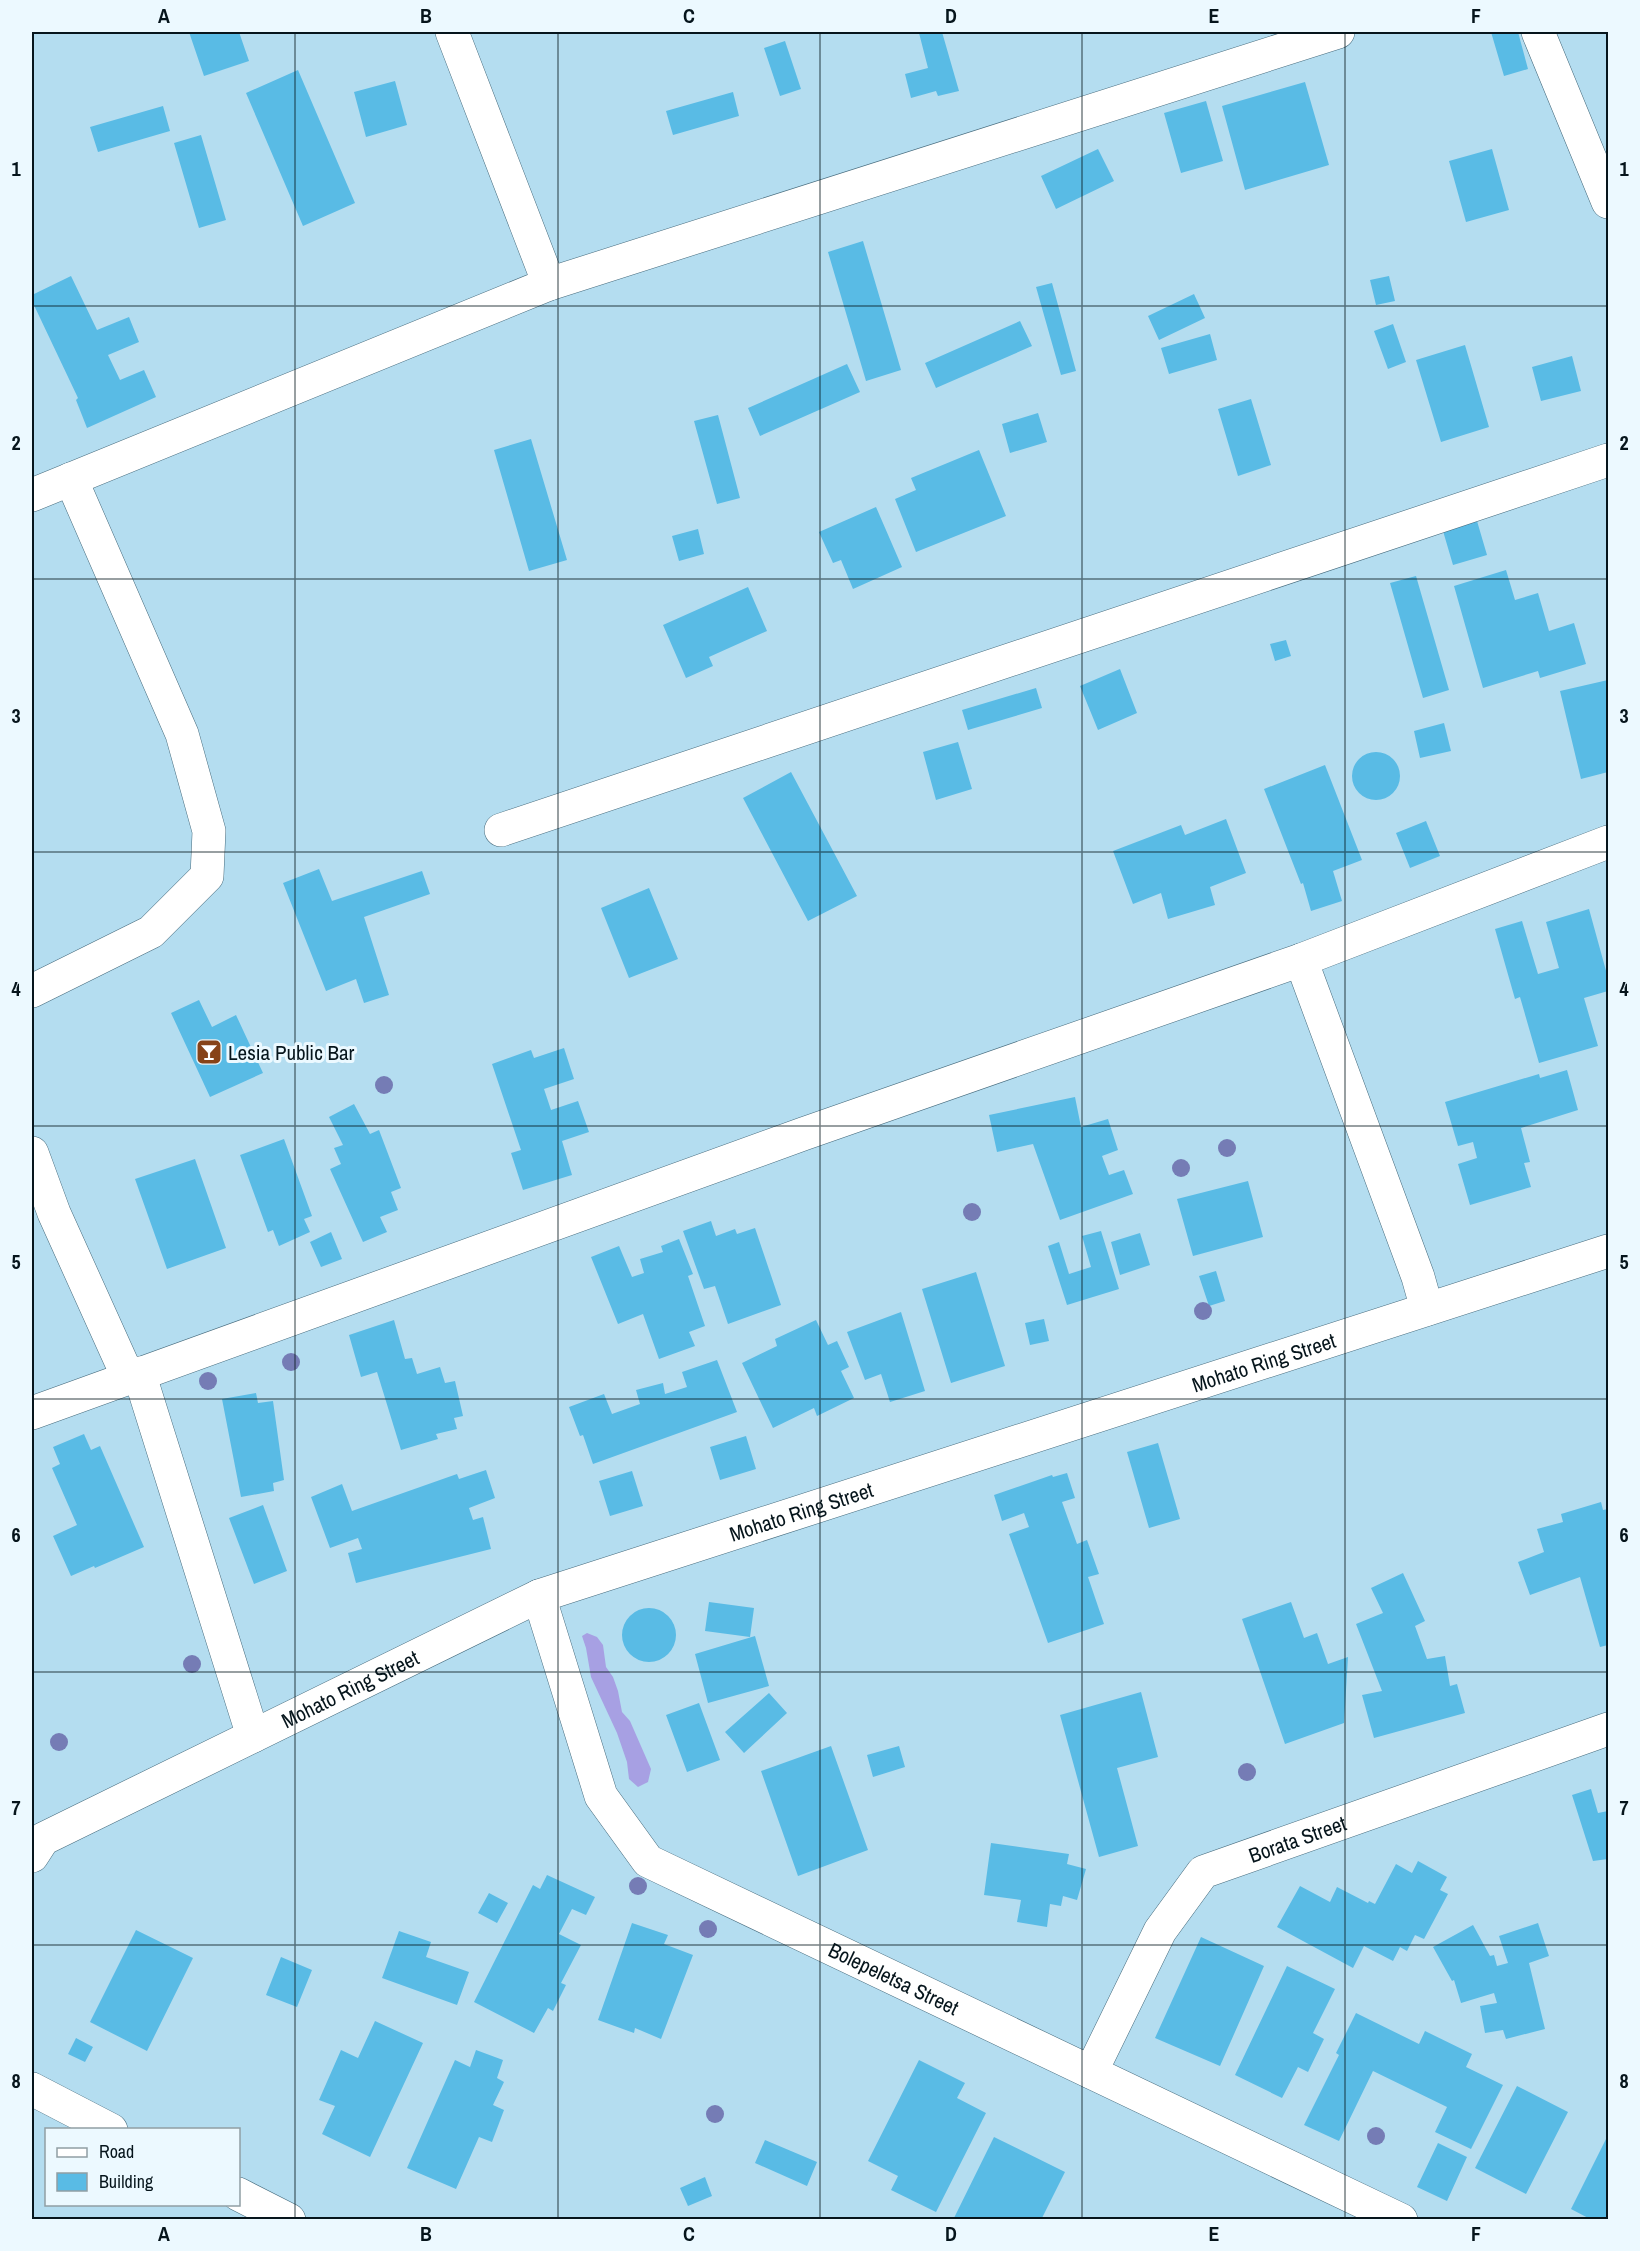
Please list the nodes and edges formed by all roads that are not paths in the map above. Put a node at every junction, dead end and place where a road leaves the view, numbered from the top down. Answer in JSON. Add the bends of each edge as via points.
{"nodes":[{"id":1,"x":452,"y":32,"type":"edge"},
{"id":2,"x":1338,"y":32,"type":"edge"},
{"id":3,"x":1538,"y":32,"type":"edge"},
{"id":4,"x":1608,"y":202,"type":"edge"},
{"id":5,"x":549,"y":284,"type":"junction"},
{"id":6,"x":1608,"y":460,"type":"edge"},
{"id":7,"x":49,"y":487,"type":"edge"},
{"id":8,"x":501,"y":830,"type":"dead end"},
{"id":9,"x":1608,"y":842,"type":"edge"},
{"id":10,"x":1301,"y":960,"type":"junction"},
{"id":11,"x":32,"y":991,"type":"edge"},
{"id":12,"x":32,"y":1154,"type":"edge"},
{"id":13,"x":1608,"y":1251,"type":"edge"},
{"id":14,"x":1427,"y":1309,"type":"junction"},
{"id":15,"x":133,"y":1375,"type":"junction"},
{"id":16,"x":32,"y":1413,"type":"edge"},
{"id":17,"x":539,"y":1596,"type":"junction"},
{"id":18,"x":1608,"y":1729,"type":"edge"},
{"id":19,"x":253,"y":1736,"type":"junction"},
{"id":20,"x":32,"y":1856,"type":"edge"},
{"id":21,"x":1091,"y":2072,"type":"junction"},
{"id":22,"x":32,"y":2089,"type":"edge"},
{"id":23,"x":107,"y":2128,"type":"edge"},
{"id":24,"x":240,"y":2195,"type":"edge"},
{"id":25,"x":289,"y":2220,"type":"edge"},
{"id":26,"x":1401,"y":2220,"type":"edge"}],
"edges":[{"from":1,"to":5,"type":"street"},
{"from":2,"to":5,"type":"street"},
{"from":3,"to":4,"type":"street"},
{"from":5,"to":7,"type":"street"},
{"from":6,"to":8,"type":"street"},
{"from":7,"to":11,"type":"street","via":[[182,734],[209,831],[207,876],[151,932]]},
{"from":9,"to":10,"type":"street"},
{"from":10,"to":14,"type":"street"},
{"from":10,"to":15,"type":"street"},
{"from":12,"to":15,"type":"street","via":[[54,1213]]},
{"from":13,"to":14,"type":"street","name":"Mohato Ring Street"},
{"from":14,"to":17,"type":"street","name":"Mohato Ring Street"},
{"from":15,"to":16,"type":"street"},
{"from":15,"to":19,"type":"street"},
{"from":17,"to":19,"type":"street","name":"Mohato Ring Street"},
{"from":17,"to":21,"type":"street","name":"Bolepeletsa Street","via":[[601,1796],[648,1861]]},
{"from":18,"to":21,"type":"street","name":"Borata Street","via":[[1203,1872],[1160,1931]]},
{"from":19,"to":20,"type":"street","name":"Mohato Ring Street","via":[[43,1839]]},
{"from":21,"to":26,"type":"street","name":"Bolepeletsa Street"},
{"from":22,"to":23,"type":"street"},
{"from":24,"to":25,"type":"street"}]}
